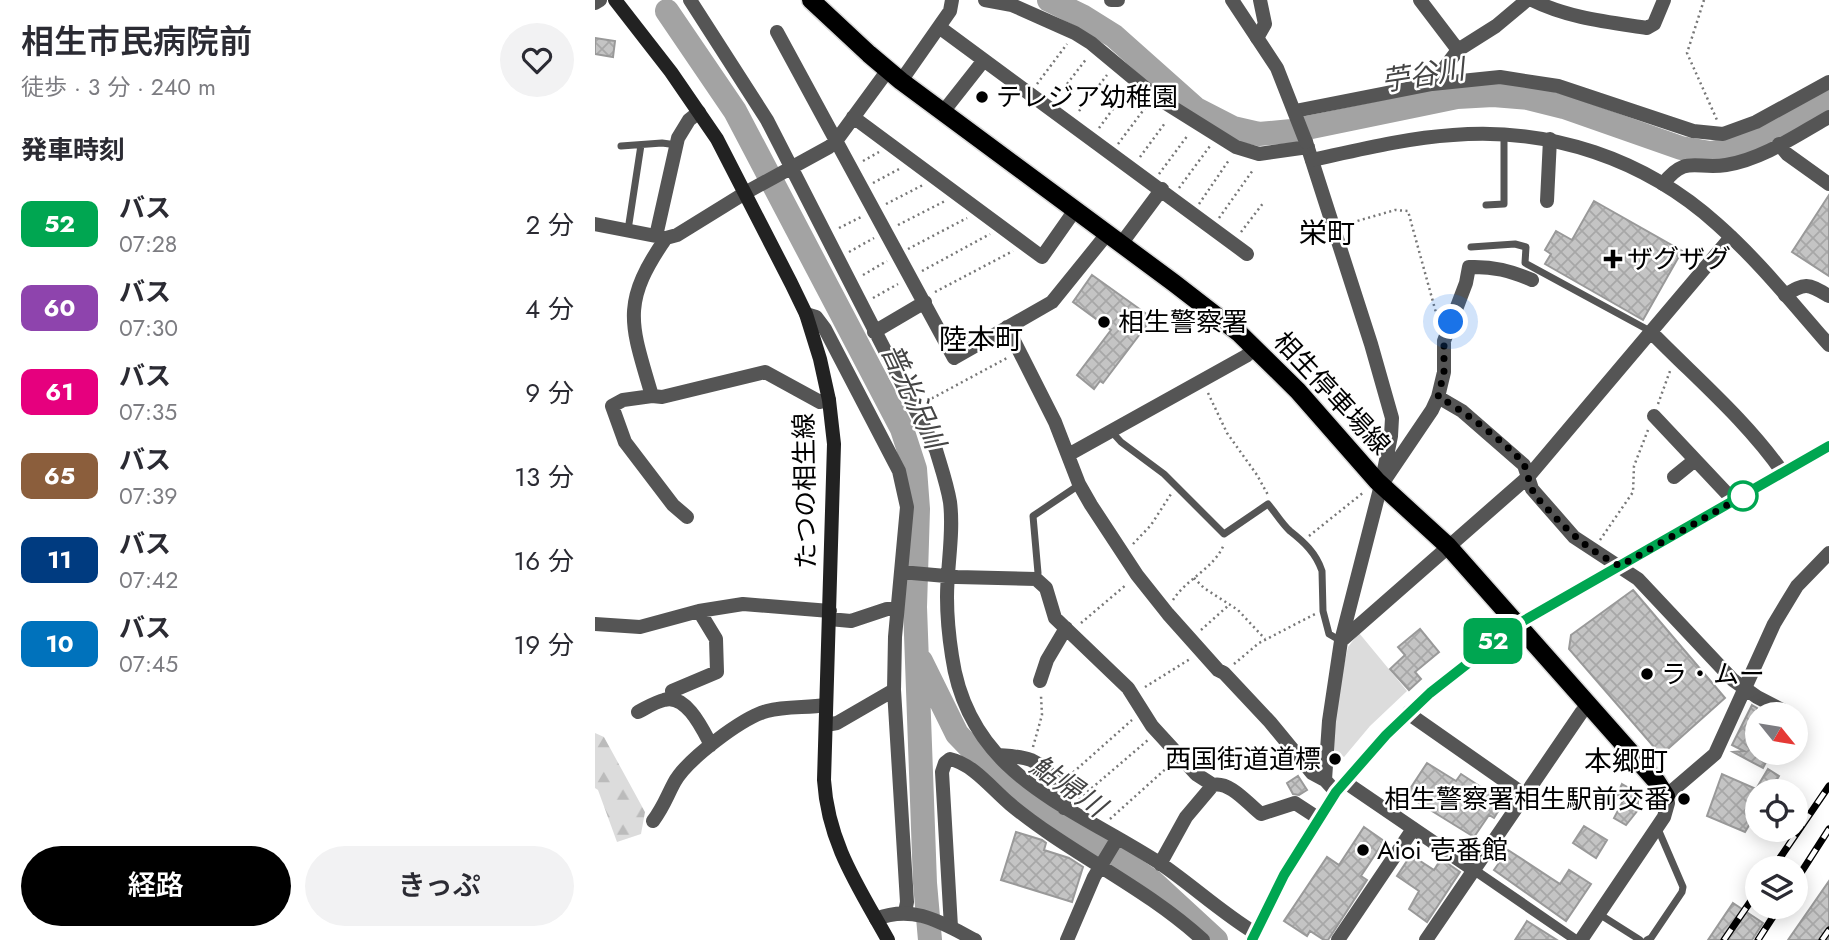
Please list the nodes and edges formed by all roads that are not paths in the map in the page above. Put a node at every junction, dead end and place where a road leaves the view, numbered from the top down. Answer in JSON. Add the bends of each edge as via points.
{"nodes":[{"id":1,"x":600,"y":0,"type":"edge"},
{"id":2,"x":615,"y":0,"type":"edge"},
{"id":3,"x":690,"y":0,"type":"edge"},
{"id":4,"x":811,"y":0,"type":"edge"},
{"id":5,"x":952,"y":0,"type":"edge"},
{"id":6,"x":985,"y":0,"type":"edge"},
{"id":7,"x":1111,"y":0,"type":"edge"},
{"id":8,"x":1118,"y":0,"type":"edge"},
{"id":9,"x":1232,"y":0,"type":"edge"},
{"id":10,"x":1260,"y":0,"type":"edge"},
{"id":11,"x":1420,"y":0,"type":"edge"},
{"id":12,"x":1527,"y":0,"type":"edge"},
{"id":13,"x":1532,"y":0,"type":"edge"},
{"id":14,"x":1664,"y":0,"type":"edge"},
{"id":15,"x":595,"y":3,"type":"edge"},
{"id":16,"x":939,"y":27,"type":"junction"},
{"id":17,"x":777,"y":32,"type":"dead end"},
{"id":18,"x":1257,"y":38,"type":"junction"},
{"id":19,"x":1458,"y":50,"type":"junction"},
{"id":20,"x":984,"y":60,"type":"junction"},
{"id":21,"x":895,"y":75,"type":"junction"},
{"id":22,"x":1829,"y":82,"type":"edge"},
{"id":23,"x":1432,"y":84,"type":"junction"},
{"id":24,"x":699,"y":112,"type":"junction"},
{"id":25,"x":943,"y":112,"type":"junction"},
{"id":26,"x":1296,"y":113,"type":"junction"},
{"id":27,"x":853,"y":117,"type":"junction"},
{"id":28,"x":1829,"y":117,"type":"edge"},
{"id":29,"x":1504,"y":135,"type":"junction"},
{"id":30,"x":1550,"y":139,"type":"junction"},
{"id":31,"x":836,"y":141,"type":"junction"},
{"id":32,"x":1779,"y":144,"type":"junction"},
{"id":33,"x":641,"y":145,"type":"junction"},
{"id":34,"x":677,"y":145,"type":"junction"},
{"id":35,"x":621,"y":146,"type":"dead end"},
{"id":36,"x":1309,"y":150,"type":"junction"},
{"id":37,"x":790,"y":169,"type":"junction"},
{"id":38,"x":1663,"y":184,"type":"junction"},
{"id":39,"x":1829,"y":184,"type":"edge"},
{"id":40,"x":1162,"y":190,"type":"junction"},
{"id":41,"x":749,"y":191,"type":"junction"},
{"id":42,"x":1547,"y":201,"type":"dead end"},
{"id":43,"x":1486,"y":205,"type":"dead end"},
{"id":44,"x":1075,"y":210,"type":"junction"},
{"id":45,"x":595,"y":224,"type":"edge"},
{"id":46,"x":628,"y":230,"type":"junction"},
{"id":47,"x":661,"y":237,"type":"junction"},
{"id":48,"x":1731,"y":237,"type":"junction"},
{"id":49,"x":1114,"y":239,"type":"junction"},
{"id":50,"x":1471,"y":247,"type":"dead end"},
{"id":51,"x":1247,"y":254,"type":"dead end"},
{"id":52,"x":1532,"y":280,"type":"dead end"},
{"id":53,"x":1785,"y":295,"type":"junction"},
{"id":54,"x":1829,"y":296,"type":"edge"},
{"id":55,"x":924,"y":300,"type":"junction"},
{"id":56,"x":806,"y":314,"type":"junction"},
{"id":57,"x":1007,"y":327,"type":"junction"},
{"id":58,"x":874,"y":332,"type":"junction"},
{"id":59,"x":1652,"y":333,"type":"junction"},
{"id":60,"x":1829,"y":345,"type":"edge"},
{"id":61,"x":1255,"y":348,"type":"junction"},
{"id":62,"x":652,"y":397,"type":"junction"},
{"id":63,"x":1438,"y":397,"type":"junction"},
{"id":64,"x":829,"y":400,"type":"junction"},
{"id":65,"x":1654,"y":416,"type":"road end"},
{"id":66,"x":1110,"y":431,"type":"junction"},
{"id":67,"x":1829,"y":446,"type":"edge"},
{"id":68,"x":1068,"y":455,"type":"junction"},
{"id":69,"x":1695,"y":460,"type":"junction"},
{"id":70,"x":1783,"y":473,"type":"junction"},
{"id":71,"x":1528,"y":477,"type":"junction"},
{"id":72,"x":1674,"y":477,"type":"dead end"},
{"id":73,"x":1379,"y":483,"type":"junction"},
{"id":74,"x":1079,"y":484,"type":"junction"},
{"id":75,"x":1734,"y":501,"type":"junction"},
{"id":76,"x":687,"y":517,"type":"dead end"},
{"id":77,"x":1448,"y":546,"type":"junction"},
{"id":78,"x":1829,"y":553,"type":"edge"},
{"id":79,"x":1620,"y":566,"type":"junction"},
{"id":80,"x":904,"y":572,"type":"junction"},
{"id":81,"x":943,"y":575,"type":"junction"},
{"id":82,"x":1036,"y":579,"type":"junction"},
{"id":83,"x":897,"y":609,"type":"junction"},
{"id":84,"x":699,"y":611,"type":"junction"},
{"id":85,"x":829,"y":615,"type":"junction"},
{"id":86,"x":595,"y":624,"type":"edge"},
{"id":87,"x":1518,"y":624,"type":"junction"},
{"id":88,"x":1068,"y":630,"type":"junction"},
{"id":89,"x":1341,"y":641,"type":"junction"},
{"id":90,"x":1040,"y":681,"type":"road end"},
{"id":91,"x":894,"y":690,"type":"junction"},
{"id":92,"x":1745,"y":690,"type":"junction"},
{"id":93,"x":672,"y":691,"type":"dead end"},
{"id":94,"x":1767,"y":702,"type":"edge"},
{"id":95,"x":1589,"y":704,"type":"junction"},
{"id":96,"x":827,"y":705,"type":"junction"},
{"id":97,"x":638,"y":712,"type":"dead end"},
{"id":98,"x":1409,"y":712,"type":"junction"},
{"id":99,"x":826,"y":725,"type":"junction"},
{"id":100,"x":711,"y":745,"type":"junction"},
{"id":101,"x":997,"y":755,"type":"junction"},
{"id":102,"x":1325,"y":780,"type":"junction"},
{"id":103,"x":1213,"y":785,"type":"junction"},
{"id":104,"x":1340,"y":787,"type":"junction"},
{"id":105,"x":1525,"y":795,"type":"junction"},
{"id":106,"x":1666,"y":796,"type":"junction"},
{"id":107,"x":1070,"y":805,"type":"junction"},
{"id":108,"x":1318,"y":818,"type":"junction"},
{"id":109,"x":653,"y":821,"type":"dead end"},
{"id":110,"x":1657,"y":828,"type":"junction"},
{"id":111,"x":1413,"y":829,"type":"junction"},
{"id":112,"x":1116,"y":841,"type":"junction"},
{"id":113,"x":1103,"y":863,"type":"junction"},
{"id":114,"x":1160,"y":864,"type":"junction"},
{"id":115,"x":1474,"y":870,"type":"junction"},
{"id":116,"x":910,"y":912,"type":"junction"},
{"id":117,"x":1599,"y":914,"type":"junction"},
{"id":118,"x":876,"y":919,"type":"junction"},
{"id":119,"x":953,"y":931,"type":"edge"},
{"id":120,"x":1254,"y":937,"type":"edge"},
{"id":121,"x":888,"y":940,"type":"edge"},
{"id":122,"x":975,"y":940,"type":"edge"},
{"id":123,"x":1067,"y":940,"type":"edge"},
{"id":124,"x":1203,"y":940,"type":"edge"},
{"id":125,"x":1338,"y":940,"type":"edge"},
{"id":126,"x":1426,"y":940,"type":"edge"},
{"id":127,"x":1576,"y":940,"type":"edge"},
{"id":128,"x":1581,"y":940,"type":"edge"},
{"id":129,"x":1640,"y":940,"type":"edge"},
{"id":130,"x":1647,"y":940,"type":"edge"}],
"edges":[{"from":1,"to":15,"type":"street"},
{"from":2,"to":24,"type":"main road","name":"たつの相生線"},
{"from":3,"to":37,"type":"street","via":[[752,95]]},
{"from":4,"to":21,"type":"main road","name":"相生停車場線"},
{"from":5,"to":16,"type":"street"},
{"from":6,"to":36,"type":"street","via":[[1011,5],[1075,33],[1156,97],[1237,147],[1259,153]]},
{"from":7,"to":8,"type":"street"},
{"from":9,"to":18,"type":"street"},
{"from":10,"to":18,"type":"street","via":[[1265,24]]},
{"from":11,"to":19,"type":"street"},
{"from":12,"to":19,"type":"street"},
{"from":13,"to":14,"type":"street","via":[[1551,10],[1647,28],[1654,24]]},
{"from":16,"to":20,"type":"street"},
{"from":16,"to":21,"type":"street"},
{"from":17,"to":31,"type":"street"},
{"from":18,"to":26,"type":"street","via":[[1277,68]]},
{"from":19,"to":23,"type":"street"},
{"from":20,"to":25,"type":"street"},
{"from":20,"to":40,"type":"street"},
{"from":21,"to":25,"type":"main road","name":"相生停車場線"},
{"from":21,"to":27,"type":"street"},
{"from":22,"to":23,"type":"street","via":[[1756,122],[1723,134],[1693,131],[1530,80],[1500,77]]},
{"from":23,"to":26,"type":"street"},
{"from":24,"to":34,"type":"street","via":[[682,130]]},
{"from":24,"to":41,"type":"main road","name":"たつの相生線"},
{"from":25,"to":44,"type":"main road","name":"相生停車場線"},
{"from":26,"to":36,"type":"street"},
{"from":27,"to":31,"type":"street"},
{"from":27,"to":44,"type":"street","via":[[1042,257]]},
{"from":28,"to":32,"type":"street"},
{"from":29,"to":30,"type":"street"},
{"from":29,"to":36,"type":"street","via":[[1430,137]]},
{"from":29,"to":43,"type":"lane","via":[[1504,204]]},
{"from":30,"to":38,"type":"street","via":[[1614,158]]},
{"from":30,"to":42,"type":"street"},
{"from":31,"to":37,"type":"street"},
{"from":31,"to":55,"type":"street"},
{"from":32,"to":38,"type":"street","via":[[1742,162],[1682,166]]},
{"from":32,"to":39,"type":"street"},
{"from":33,"to":34,"type":"lane"},
{"from":33,"to":35,"type":"lane"},
{"from":33,"to":46,"type":"lane"},
{"from":34,"to":47,"type":"street","via":[[664,193]]},
{"from":36,"to":73,"type":"street","via":[[1392,418]]},
{"from":37,"to":41,"type":"street"},
{"from":37,"to":58,"type":"street"},
{"from":38,"to":48,"type":"street"},
{"from":40,"to":49,"type":"street"},
{"from":40,"to":51,"type":"street"},
{"from":41,"to":47,"type":"street","via":[[677,235]]},
{"from":41,"to":56,"type":"main road","name":"たつの相生線"},
{"from":44,"to":49,"type":"main road","name":"相生停車場線"},
{"from":45,"to":46,"type":"street"},
{"from":46,"to":47,"type":"street"},
{"from":47,"to":62,"type":"street","via":[[633,305],[632,321]]},
{"from":48,"to":53,"type":"street"},
{"from":48,"to":59,"type":"street"},
{"from":49,"to":57,"type":"street","via":[[1052,302]]},
{"from":49,"to":61,"type":"main road","name":"相生停車場線"},
{"from":50,"to":59,"type":"lane","via":[[1526,247],[1525,262]]},
{"from":52,"to":63,"type":"street","via":[[1508,270],[1469,267],[1444,341]]},
{"from":53,"to":54,"type":"street","via":[[1807,285]]},
{"from":53,"to":60,"type":"street"},
{"from":55,"to":57,"type":"street","via":[[954,358]]},
{"from":55,"to":58,"type":"street"},
{"from":56,"to":64,"type":"main road","name":"たつの相生線"},
{"from":56,"to":80,"type":"street","via":[[816,317],[825,329],[899,471],[907,507]]},
{"from":57,"to":68,"type":"street"},
{"from":58,"to":81,"type":"street","via":[[936,450],[950,502]]},
{"from":59,"to":70,"type":"street"},
{"from":59,"to":71,"type":"street"},
{"from":61,"to":66,"type":"street"},
{"from":61,"to":73,"type":"main road","name":"相生停車場線"},
{"from":62,"to":64,"type":"street","via":[[765,372],[820,402]]},
{"from":62,"to":76,"type":"street","via":[[623,400],[611,407],[625,442]]},
{"from":63,"to":71,"type":"street","via":[[1514,454]]},
{"from":63,"to":73,"type":"street"},
{"from":64,"to":85,"type":"main road","name":"たつの相生線","via":[[834,444]]},
{"from":65,"to":69,"type":"street"},
{"from":66,"to":68,"type":"street"},
{"from":66,"to":89,"type":"lane","via":[[1177,485],[1224,534],[1268,503],[1319,563],[1329,634]]},
{"from":67,"to":70,"type":"street"},
{"from":68,"to":74,"type":"street"},
{"from":69,"to":72,"type":"street"},
{"from":69,"to":75,"type":"street"},
{"from":70,"to":75,"type":"street"},
{"from":71,"to":77,"type":"street"},
{"from":71,"to":79,"type":"street","via":[[1541,502],[1574,537]]},
{"from":73,"to":77,"type":"main road","name":"相生停車場線"},
{"from":73,"to":89,"type":"street"},
{"from":74,"to":82,"type":"lane","via":[[1033,516]]},
{"from":74,"to":102,"type":"street","via":[[1137,575],[1168,614],[1312,773]]},
{"from":75,"to":79,"type":"street"},
{"from":77,"to":87,"type":"main road","name":"相生停車場線"},
{"from":77,"to":89,"type":"street"},
{"from":78,"to":92,"type":"street","via":[[1792,593]]},
{"from":79,"to":87,"type":"street"},
{"from":79,"to":92,"type":"street"},
{"from":80,"to":81,"type":"street"},
{"from":80,"to":83,"type":"street"},
{"from":81,"to":82,"type":"street"},
{"from":81,"to":101,"type":"street","via":[[955,679],[970,718]]},
{"from":82,"to":88,"type":"street","via":[[1046,588],[1055,618]]},
{"from":83,"to":85,"type":"street","via":[[851,621]]},
{"from":83,"to":91,"type":"street"},
{"from":84,"to":85,"type":"street","via":[[743,604]]},
{"from":84,"to":86,"type":"street","via":[[640,627]]},
{"from":84,"to":93,"type":"street","via":[[716,639],[717,672]]},
{"from":85,"to":96,"type":"main road","name":"たつの相生線"},
{"from":87,"to":95,"type":"main road","name":"相生停車場線"},
{"from":87,"to":98,"type":"street"},
{"from":88,"to":90,"type":"street","via":[[1047,660]]},
{"from":88,"to":103,"type":"street","via":[[1128,688],[1179,756]]},
{"from":89,"to":102,"type":"street"},
{"from":91,"to":99,"type":"street"},
{"from":91,"to":116,"type":"street"},
{"from":92,"to":94,"type":"street"},
{"from":92,"to":106,"type":"street","via":[[1715,754]]},
{"from":95,"to":105,"type":"street"},
{"from":95,"to":106,"type":"main road","name":"相生停車場線"},
{"from":96,"to":99,"type":"main road","name":"たつの相生線"},
{"from":96,"to":100,"type":"street","via":[[764,712]]},
{"from":97,"to":100,"type":"street","via":[[674,699],[690,711]]},
{"from":98,"to":104,"type":"street"},
{"from":98,"to":105,"type":"street"},
{"from":99,"to":118,"type":"main road","name":"たつの相生線","via":[[824,780],[829,820],[845,864]]},
{"from":100,"to":109,"type":"street","via":[[673,784]]},
{"from":101,"to":107,"type":"street","via":[[1014,771]]},
{"from":101,"to":107,"type":"street","via":[[1032,761]]},
{"from":102,"to":104,"type":"street"},
{"from":103,"to":108,"type":"street","via":[[1227,786],[1261,814],[1295,803]]},
{"from":103,"to":114,"type":"street","via":[[1186,817]]},
{"from":104,"to":108,"type":"street"},
{"from":104,"to":111,"type":"street"},
{"from":105,"to":115,"type":"street"},
{"from":106,"to":110,"type":"street","via":[[1667,810]]},
{"from":107,"to":112,"type":"street"},
{"from":108,"to":120,"type":"street"},
{"from":110,"to":117,"type":"street"},
{"from":110,"to":130,"type":"lane","via":[[1683,887]]},
{"from":111,"to":115,"type":"street"},
{"from":111,"to":125,"type":"street"},
{"from":112,"to":113,"type":"street"},
{"from":112,"to":114,"type":"street"},
{"from":113,"to":119,"type":"street","via":[[1029,819],[966,766],[950,759],[942,772]]},
{"from":113,"to":123,"type":"street"},
{"from":113,"to":124,"type":"street"},
{"from":114,"to":120,"type":"street"},
{"from":115,"to":126,"type":"street"},
{"from":115,"to":127,"type":"street"},
{"from":116,"to":118,"type":"street"},
{"from":116,"to":119,"type":"street"},
{"from":117,"to":128,"type":"street"},
{"from":117,"to":129,"type":"lane"},
{"from":118,"to":121,"type":"main road","name":"たつの相生線"},
{"from":119,"to":122,"type":"street"}]}
